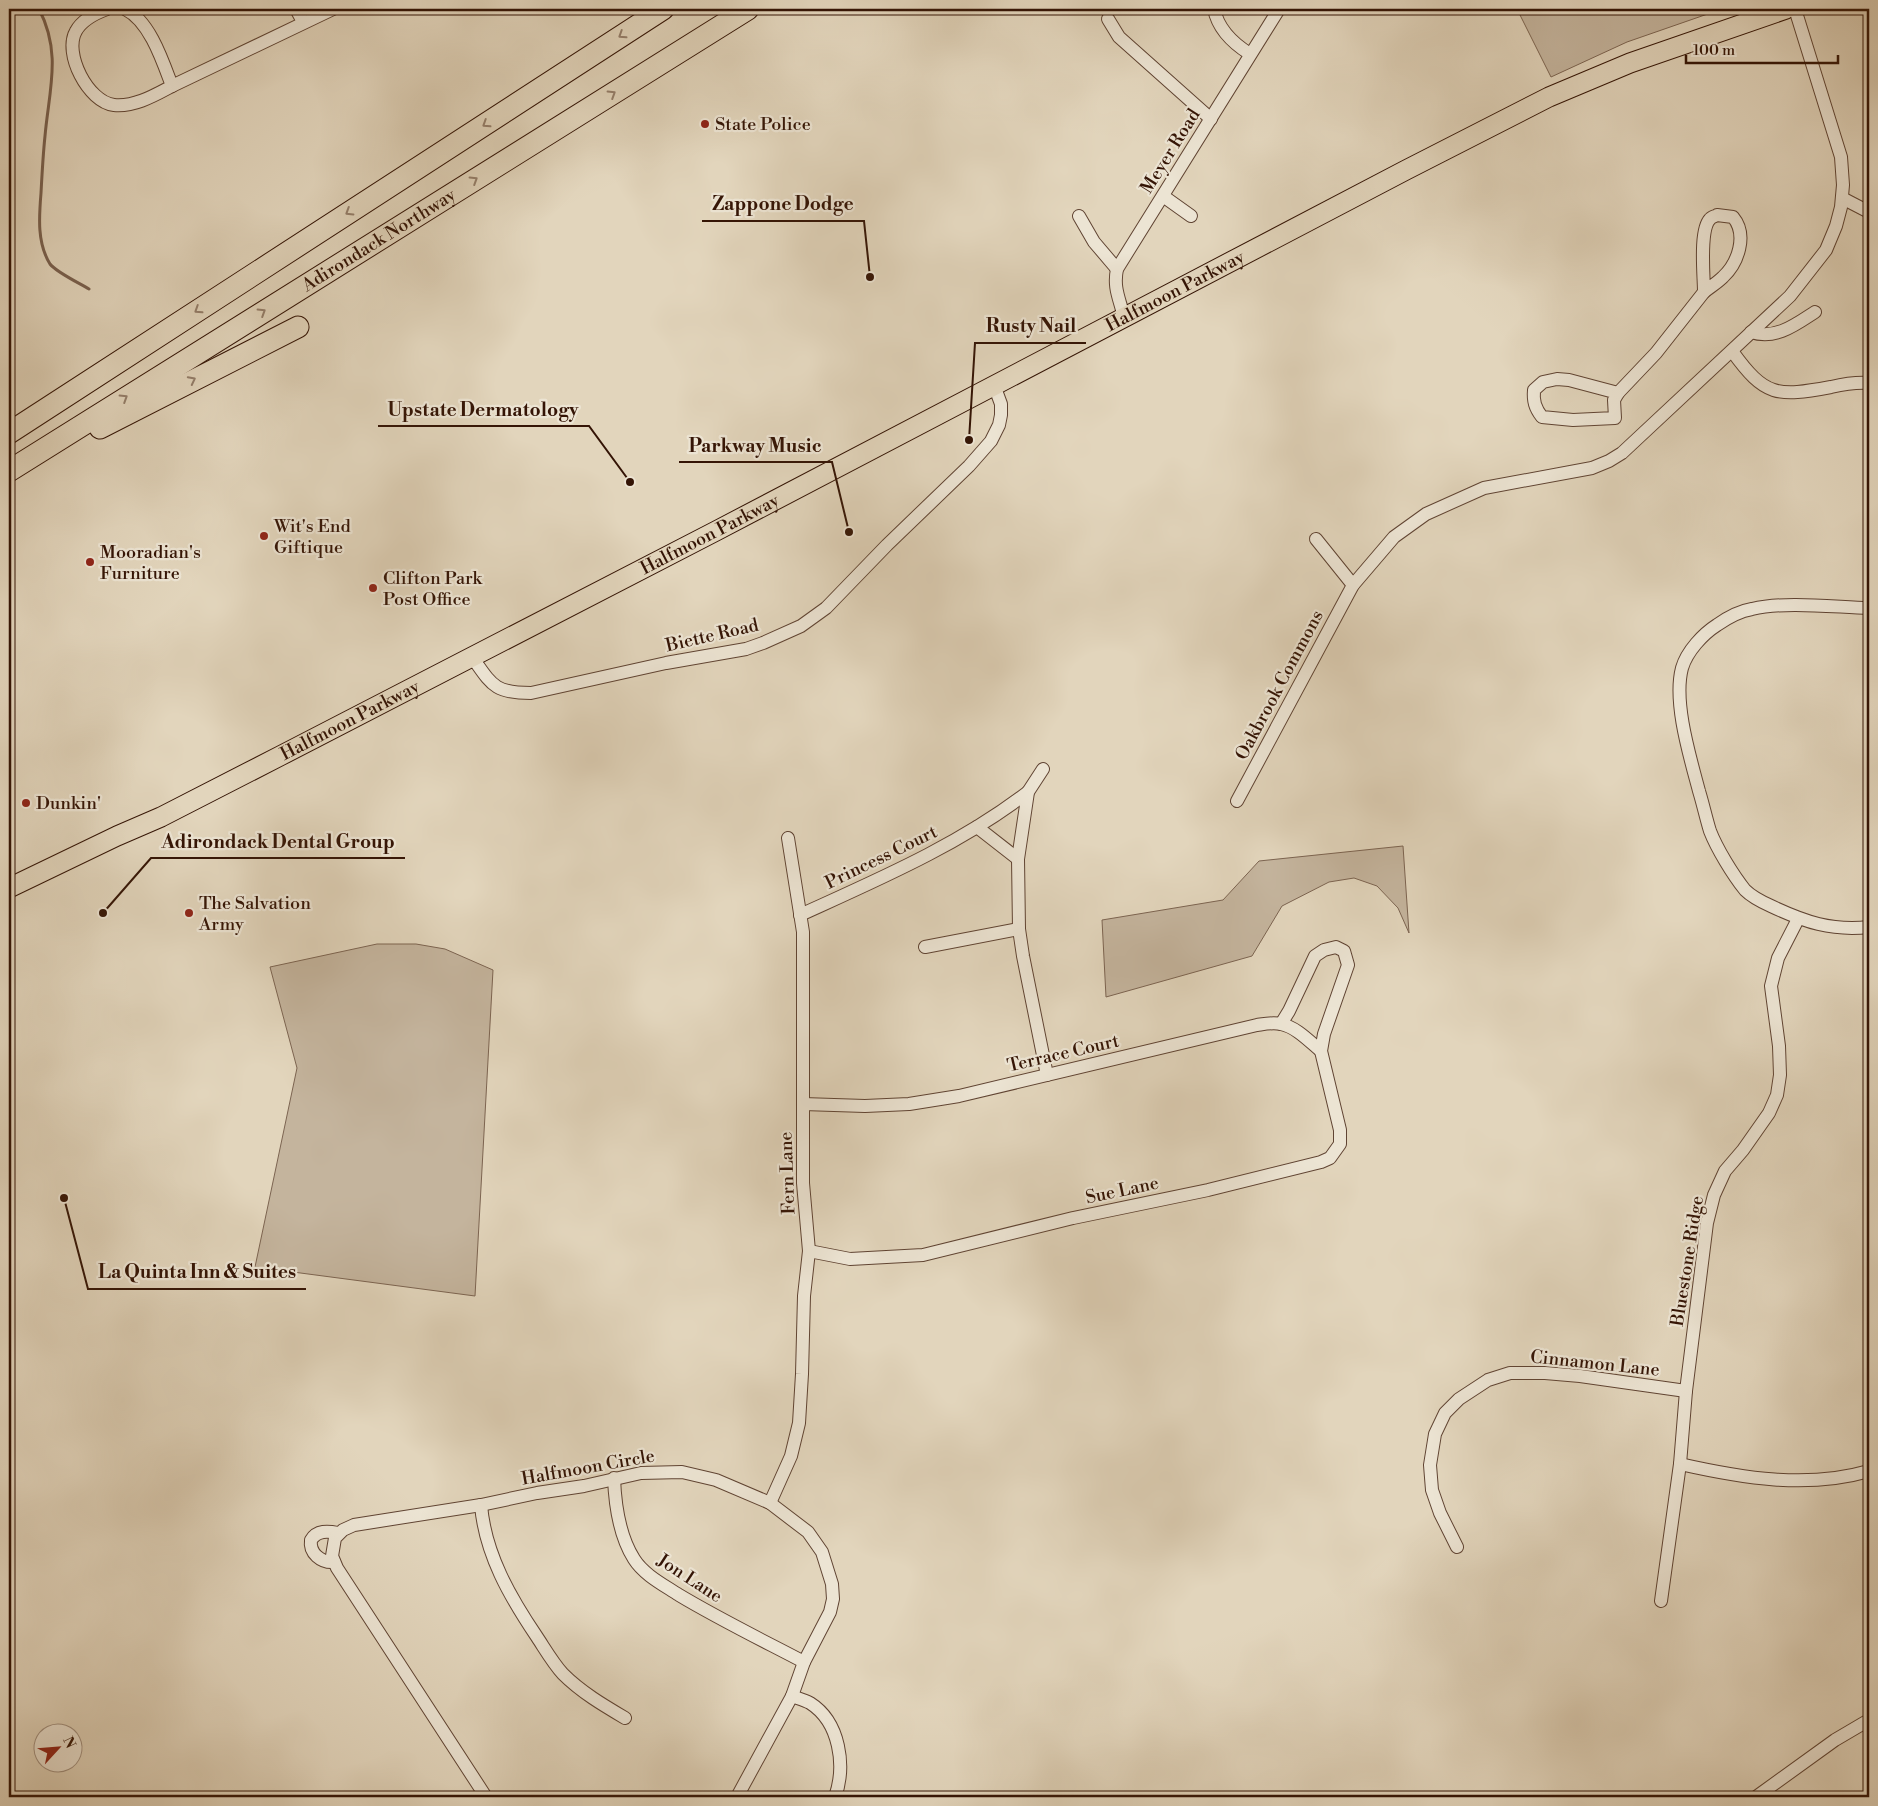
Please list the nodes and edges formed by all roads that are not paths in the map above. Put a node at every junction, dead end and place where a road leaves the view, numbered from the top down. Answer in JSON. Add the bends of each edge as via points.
{"nodes":[{"id":1,"x":107,"y":9,"type":"edge"},
{"id":2,"x":125,"y":9,"type":"edge"},
{"id":3,"x":296,"y":9,"type":"edge"},
{"id":4,"x":333,"y":9,"type":"edge"},
{"id":5,"x":663,"y":9,"type":"edge"},
{"id":6,"x":748,"y":9,"type":"edge"},
{"id":7,"x":1214,"y":9,"type":"edge"},
{"id":8,"x":1279,"y":9,"type":"edge"},
{"id":9,"x":1786,"y":9,"type":"edge"},
{"id":10,"x":1795,"y":9,"type":"edge"},
{"id":11,"x":1108,"y":19,"type":"dead end"},
{"id":12,"x":303,"y":22,"type":"junction"},
{"id":13,"x":1250,"y":54,"type":"junction"},
{"id":14,"x":172,"y":86,"type":"junction"},
{"id":15,"x":1211,"y":119,"type":"junction"},
{"id":16,"x":1163,"y":196,"type":"junction"},
{"id":17,"x":1842,"y":198,"type":"junction"},
{"id":18,"x":1869,"y":212,"type":"edge"},
{"id":19,"x":1079,"y":216,"type":"dead end"},
{"id":20,"x":1191,"y":216,"type":"dead end"},
{"id":21,"x":1117,"y":269,"type":"junction"},
{"id":22,"x":1704,"y":292,"type":"junction"},
{"id":23,"x":1816,"y":312,"type":"dead end"},
{"id":24,"x":1124,"y":318,"type":"junction"},
{"id":25,"x":298,"y":326,"type":"dead end"},
{"id":26,"x":1751,"y":332,"type":"junction"},
{"id":27,"x":1732,"y":351,"type":"junction"},
{"id":28,"x":1869,"y":383,"type":"edge"},
{"id":29,"x":994,"y":385,"type":"junction"},
{"id":30,"x":1618,"y":392,"type":"junction"},
{"id":31,"x":9,"y":433,"type":"edge"},
{"id":32,"x":9,"y":472,"type":"edge"},
{"id":33,"x":1316,"y":539,"type":"dead end"},
{"id":34,"x":1353,"y":585,"type":"junction"},
{"id":35,"x":1869,"y":608,"type":"edge"},
{"id":36,"x":472,"y":657,"type":"junction"},
{"id":37,"x":1043,"y":769,"type":"dead end"},
{"id":38,"x":1028,"y":792,"type":"junction"},
{"id":39,"x":1237,"y":801,"type":"dead end"},
{"id":40,"x":977,"y":828,"type":"junction"},
{"id":41,"x":788,"y":838,"type":"dead end"},
{"id":42,"x":1018,"y":858,"type":"junction"},
{"id":43,"x":9,"y":888,"type":"edge"},
{"id":44,"x":800,"y":915,"type":"junction"},
{"id":45,"x":1798,"y":919,"type":"junction"},
{"id":46,"x":1869,"y":927,"type":"edge"},
{"id":47,"x":1019,"y":929,"type":"junction"},
{"id":48,"x":925,"y":947,"type":"dead end"},
{"id":49,"x":1281,"y":1024,"type":"junction"},
{"id":50,"x":1320,"y":1050,"type":"junction"},
{"id":51,"x":1047,"y":1075,"type":"junction"},
{"id":52,"x":803,"y":1104,"type":"junction"},
{"id":53,"x":808,"y":1251,"type":"junction"},
{"id":54,"x":1686,"y":1391,"type":"junction"},
{"id":55,"x":1680,"y":1464,"type":"junction"},
{"id":56,"x":1869,"y":1471,"type":"edge"},
{"id":57,"x":614,"y":1478,"type":"junction"},
{"id":58,"x":770,"y":1503,"type":"junction"},
{"id":59,"x":481,"y":1505,"type":"junction"},
{"id":60,"x":338,"y":1533,"type":"junction"},
{"id":61,"x":1457,"y":1547,"type":"dead end"},
{"id":62,"x":334,"y":1562,"type":"junction"},
{"id":63,"x":1661,"y":1602,"type":"dead end"},
{"id":64,"x":804,"y":1662,"type":"junction"},
{"id":65,"x":792,"y":1696,"type":"junction"},
{"id":66,"x":625,"y":1718,"type":"dead end"},
{"id":67,"x":1869,"y":1720,"type":"edge"},
{"id":68,"x":486,"y":1797,"type":"edge"},
{"id":69,"x":737,"y":1797,"type":"edge"},
{"id":70,"x":835,"y":1797,"type":"edge"},
{"id":71,"x":1756,"y":1797,"type":"edge"}],
"edges":[{"from":1,"to":14,"type":"street","via":[[80,25],[72,45],[76,66],[93,93],[104,102],[120,104],[146,99]]},
{"from":2,"to":14,"type":"street","via":[[137,17],[151,37]]},
{"from":3,"to":12,"type":"street"},
{"from":4,"to":12,"type":"street"},
{"from":5,"to":31,"type":"highway","one_way":true},
{"from":32,"to":6,"type":"highway","name":"Adirondack Northway","one_way":true},
{"from":7,"to":13,"type":"street","via":[[1223,30],[1237,46]]},
{"from":8,"to":13,"type":"street","name":"Meyer Road"},
{"from":9,"to":24,"type":"main road","name":"Halfmoon Parkway","via":[[1612,70],[1549,97]]},
{"from":10,"to":17,"type":"street","name":"Oakbrook Commons","via":[[1841,158]]},
{"from":11,"to":15,"type":"street","via":[[1119,37]]},
{"from":12,"to":14,"type":"street"},
{"from":13,"to":15,"type":"street","name":"Meyer Road"},
{"from":15,"to":16,"type":"street","name":"Meyer Road"},
{"from":16,"to":20,"type":"street"},
{"from":16,"to":21,"type":"street","name":"Meyer Road"},
{"from":17,"to":18,"type":"street"},
{"from":17,"to":26,"type":"street","name":"Oakbrook Commons","via":[[1826,250],[1790,296]]},
{"from":19,"to":21,"type":"street","via":[[1094,242]]},
{"from":21,"to":24,"type":"street","via":[[1116,292]]},
{"from":22,"to":22,"type":"street","via":[[1724,277],[1741,246],[1741,232],[1733,217],[1717,215],[1706,225],[1703,241]]},
{"from":22,"to":30,"type":"street","via":[[1656,353]]},
{"from":23,"to":26,"type":"street","via":[[1782,332],[1761,335]]},
{"from":24,"to":29,"type":"main road","name":"Halfmoon Parkway"},
{"from":32,"to":25,"type":"highway","one_way":true},
{"from":26,"to":27,"type":"street","name":"Oakbrook Commons"},
{"from":27,"to":28,"type":"street","via":[[1743,367],[1765,387],[1778,392],[1796,394],[1852,383]]},
{"from":27,"to":34,"type":"street","name":"Oakbrook Commons","via":[[1640,438],[1609,461],[1592,468],[1484,488],[1426,514],[1394,537]]},
{"from":29,"to":36,"type":"main road","name":"Halfmoon Parkway"},
{"from":29,"to":36,"type":"street","name":"Biette Road","via":[[1001,415],[991,441],[826,608],[801,626],[746,649],[531,693],[497,689]]},
{"from":30,"to":30,"type":"street","via":[[1557,380],[1543,382],[1534,390],[1533,398],[1542,417],[1572,420],[1615,418],[1614,400]]},
{"from":33,"to":34,"type":"street"},
{"from":34,"to":39,"type":"street","name":"Oakbrook Commons"},
{"from":35,"to":45,"type":"street","via":[[1786,606],[1751,609],[1718,624],[1707,633],[1693,647],[1682,666],[1680,706],[1710,832],[1746,891]]},
{"from":36,"to":43,"type":"main road","name":"Halfmoon Parkway","via":[[161,817]]},
{"from":37,"to":38,"type":"street","name":"Princess Court"},
{"from":38,"to":40,"type":"street","name":"Princess Court"},
{"from":38,"to":42,"type":"street","name":"Princess Court"},
{"from":40,"to":42,"type":"street"},
{"from":40,"to":44,"type":"street","name":"Princess Court","via":[[909,865]]},
{"from":41,"to":44,"type":"street","name":"Fern Lane"},
{"from":42,"to":47,"type":"street","name":"Princess Court"},
{"from":44,"to":52,"type":"street","name":"Fern Lane"},
{"from":45,"to":46,"type":"street","via":[[1848,929]]},
{"from":45,"to":54,"type":"street","name":"Bluestone Ridge","via":[[1778,958],[1771,986],[1779,1046],[1777,1095],[1769,1113],[1725,1172],[1714,1195],[1707,1223]]},
{"from":47,"to":48,"type":"street"},
{"from":47,"to":51,"type":"street","name":"Princess Court"},
{"from":49,"to":50,"type":"street"},
{"from":49,"to":50,"type":"street","via":[[1315,956],[1336,947],[1344,951],[1348,965]]},
{"from":49,"to":51,"type":"street","name":"Terrace Court","via":[[1257,1025]]},
{"from":50,"to":53,"type":"street","name":"Sue Lane","via":[[1340,1130],[1340,1144],[1330,1158],[1321,1162],[923,1255],[850,1259]]},
{"from":51,"to":52,"type":"street","name":"Terrace Court","via":[[960,1096],[909,1104]]},
{"from":52,"to":53,"type":"street","name":"Fern Lane","via":[[803,1183]]},
{"from":53,"to":58,"type":"street","name":"Fern Lane","via":[[798,1423],[791,1456]]},
{"from":54,"to":55,"type":"street","name":"Bluestone Ridge"},
{"from":54,"to":61,"type":"street","name":"Cinnamon Lane","via":[[1580,1376],[1510,1373],[1488,1380],[1459,1398],[1445,1413],[1435,1434],[1430,1465],[1432,1490]]},
{"from":55,"to":56,"type":"street","via":[[1730,1475],[1796,1481],[1850,1477]]},
{"from":55,"to":63,"type":"street","name":"Bluestone Ridge"},
{"from":57,"to":58,"type":"street","name":"Halfmoon Circle","via":[[641,1473],[682,1472],[716,1480]]},
{"from":57,"to":59,"type":"street","name":"Halfmoon Circle"},
{"from":57,"to":64,"type":"street","name":"Jon Lane","via":[[616,1509],[634,1561],[653,1578],[710,1614]]},
{"from":58,"to":64,"type":"street","name":"Halfmoon Circle","via":[[808,1532],[822,1552],[832,1584],[830,1612]]},
{"from":59,"to":60,"type":"street","name":"Halfmoon Circle","via":[[368,1522]]},
{"from":59,"to":66,"type":"street","via":[[487,1541],[513,1602],[554,1664],[591,1697]]},
{"from":60,"to":62,"type":"street","via":[[333,1544]]},
{"from":60,"to":62,"type":"street","name":"Halfmoon Circle","via":[[325,1531],[311,1540],[311,1549],[319,1558]]},
{"from":62,"to":68,"type":"street"},
{"from":64,"to":65,"type":"street","name":"Halfmoon Circle"},
{"from":65,"to":69,"type":"street","name":"Halfmoon Circle"},
{"from":65,"to":70,"type":"street","via":[[809,1702],[821,1712],[836,1740],[841,1760],[840,1784]]},
{"from":67,"to":71,"type":"street","via":[[1835,1740]]}]}
